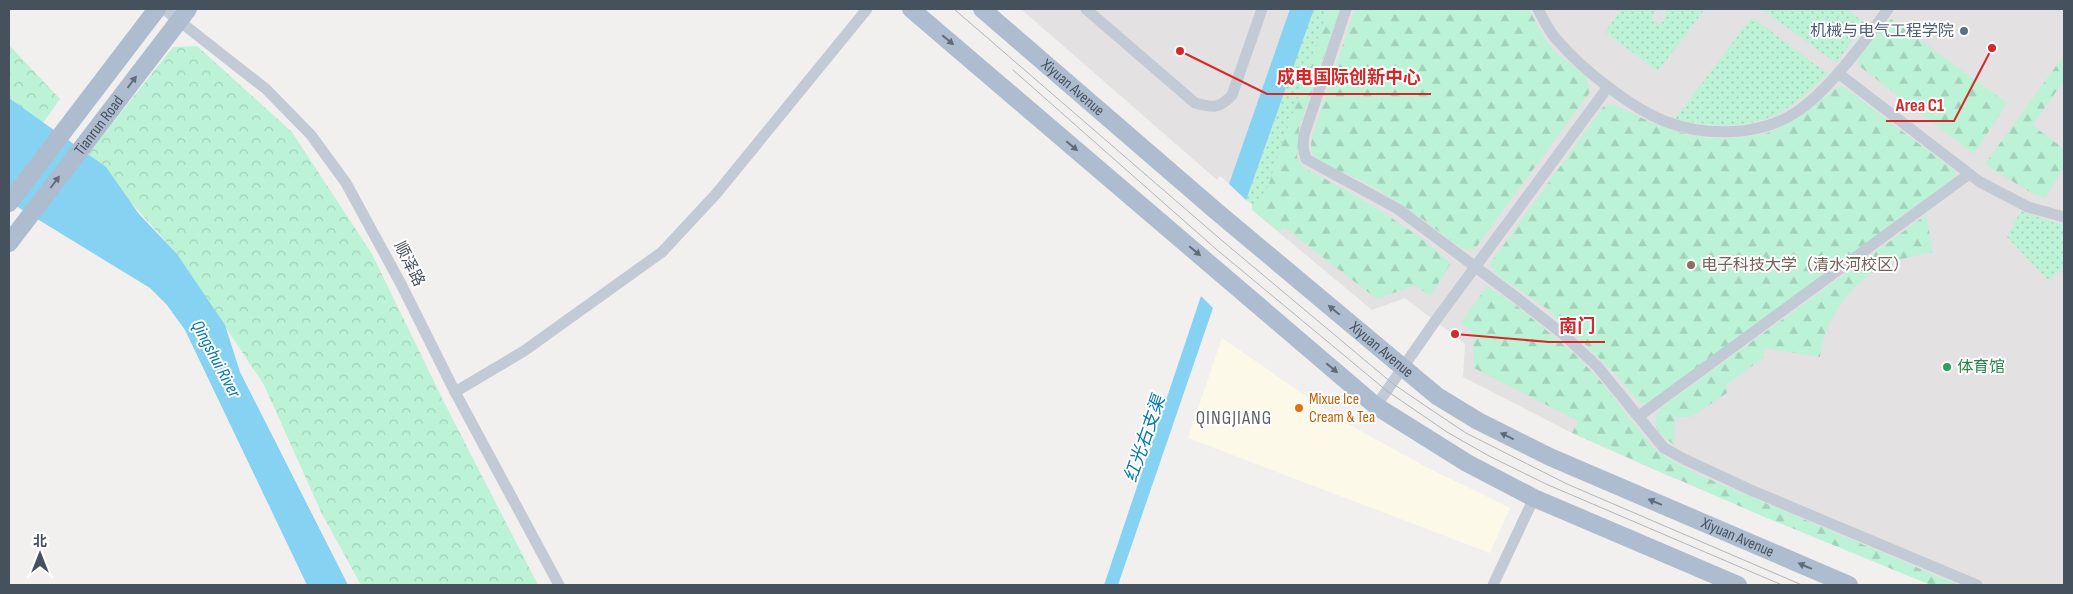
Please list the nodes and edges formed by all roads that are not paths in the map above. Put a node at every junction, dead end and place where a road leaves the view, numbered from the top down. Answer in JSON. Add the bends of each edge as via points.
{"nodes":[{"id":1,"x":157,"y":9,"type":"edge"},
{"id":2,"x":164,"y":9,"type":"edge"},
{"id":3,"x":867,"y":9,"type":"edge"},
{"id":4,"x":911,"y":9,"type":"edge"},
{"id":5,"x":982,"y":9,"type":"edge"},
{"id":6,"x":1086,"y":9,"type":"edge"},
{"id":7,"x":1262,"y":9,"type":"edge"},
{"id":8,"x":1346,"y":9,"type":"edge"},
{"id":9,"x":1538,"y":9,"type":"edge"},
{"id":10,"x":1888,"y":9,"type":"edge"},
{"id":11,"x":183,"y":14,"type":"edge"},
{"id":12,"x":1838,"y":73,"type":"junction"},
{"id":13,"x":1608,"y":87,"type":"junction"},
{"id":14,"x":1970,"y":174,"type":"junction"},
{"id":15,"x":9,"y":203,"type":"edge"},
{"id":16,"x":2064,"y":217,"type":"edge"},
{"id":17,"x":9,"y":243,"type":"edge"},
{"id":18,"x":1476,"y":267,"type":"junction"},
{"id":19,"x":1403,"y":368,"type":"junction"},
{"id":20,"x":455,"y":392,"type":"junction"},
{"id":21,"x":1376,"y":406,"type":"junction"},
{"id":22,"x":1639,"y":416,"type":"junction"},
{"id":23,"x":1534,"y":498,"type":"junction"},
{"id":24,"x":559,"y":585,"type":"edge"},
{"id":25,"x":1493,"y":585,"type":"edge"},
{"id":26,"x":1738,"y":585,"type":"edge"},
{"id":27,"x":1849,"y":585,"type":"edge"},
{"id":28,"x":1977,"y":585,"type":"edge"}],
"edges":[{"from":1,"to":15,"type":"main road","name":"Tianrun Road"},
{"from":2,"to":11,"type":"street","name":"顺泽路"},
{"from":3,"to":20,"type":"street","via":[[716,194],[662,252],[524,351]]},
{"from":4,"to":21,"type":"main road","one_way":true},
{"from":19,"to":5,"type":"main road","name":"Xiyuan Avenue","one_way":true},
{"from":6,"to":7,"type":"street","via":[[1195,103],[1216,107],[1232,95]]},
{"from":8,"to":18,"type":"street","via":[[1304,135],[1306,159],[1398,210]]},
{"from":9,"to":13,"type":"street","via":[[1557,40]]},
{"from":10,"to":12,"type":"street"},
{"from":17,"to":11,"type":"main road","name":"Tianrun Road","one_way":true},
{"from":11,"to":20,"type":"street","name":"顺泽路","via":[[266,89],[311,135],[346,183],[376,235]]},
{"from":12,"to":13,"type":"street","via":[[1798,111],[1769,124],[1728,131],[1685,128],[1666,122]]},
{"from":12,"to":14,"type":"street"},
{"from":13,"to":18,"type":"street"},
{"from":14,"to":16,"type":"street","via":[[2028,207]]},
{"from":14,"to":22,"type":"street"},
{"from":18,"to":19,"type":"street"},
{"from":18,"to":22,"type":"street","via":[[1564,335],[1597,366]]},
{"from":19,"to":21,"type":"street"},
{"from":27,"to":19,"type":"main road","name":"Xiyuan Avenue","one_way":true,"via":[[1550,457],[1478,421],[1438,396]]},
{"from":20,"to":24,"type":"street","name":"顺泽路"},
{"from":21,"to":23,"type":"main road","via":[[1467,463]]},
{"from":22,"to":28,"type":"street","via":[[1664,448],[1684,459]]},
{"from":23,"to":25,"type":"street"},
{"from":23,"to":26,"type":"main road"}]}
